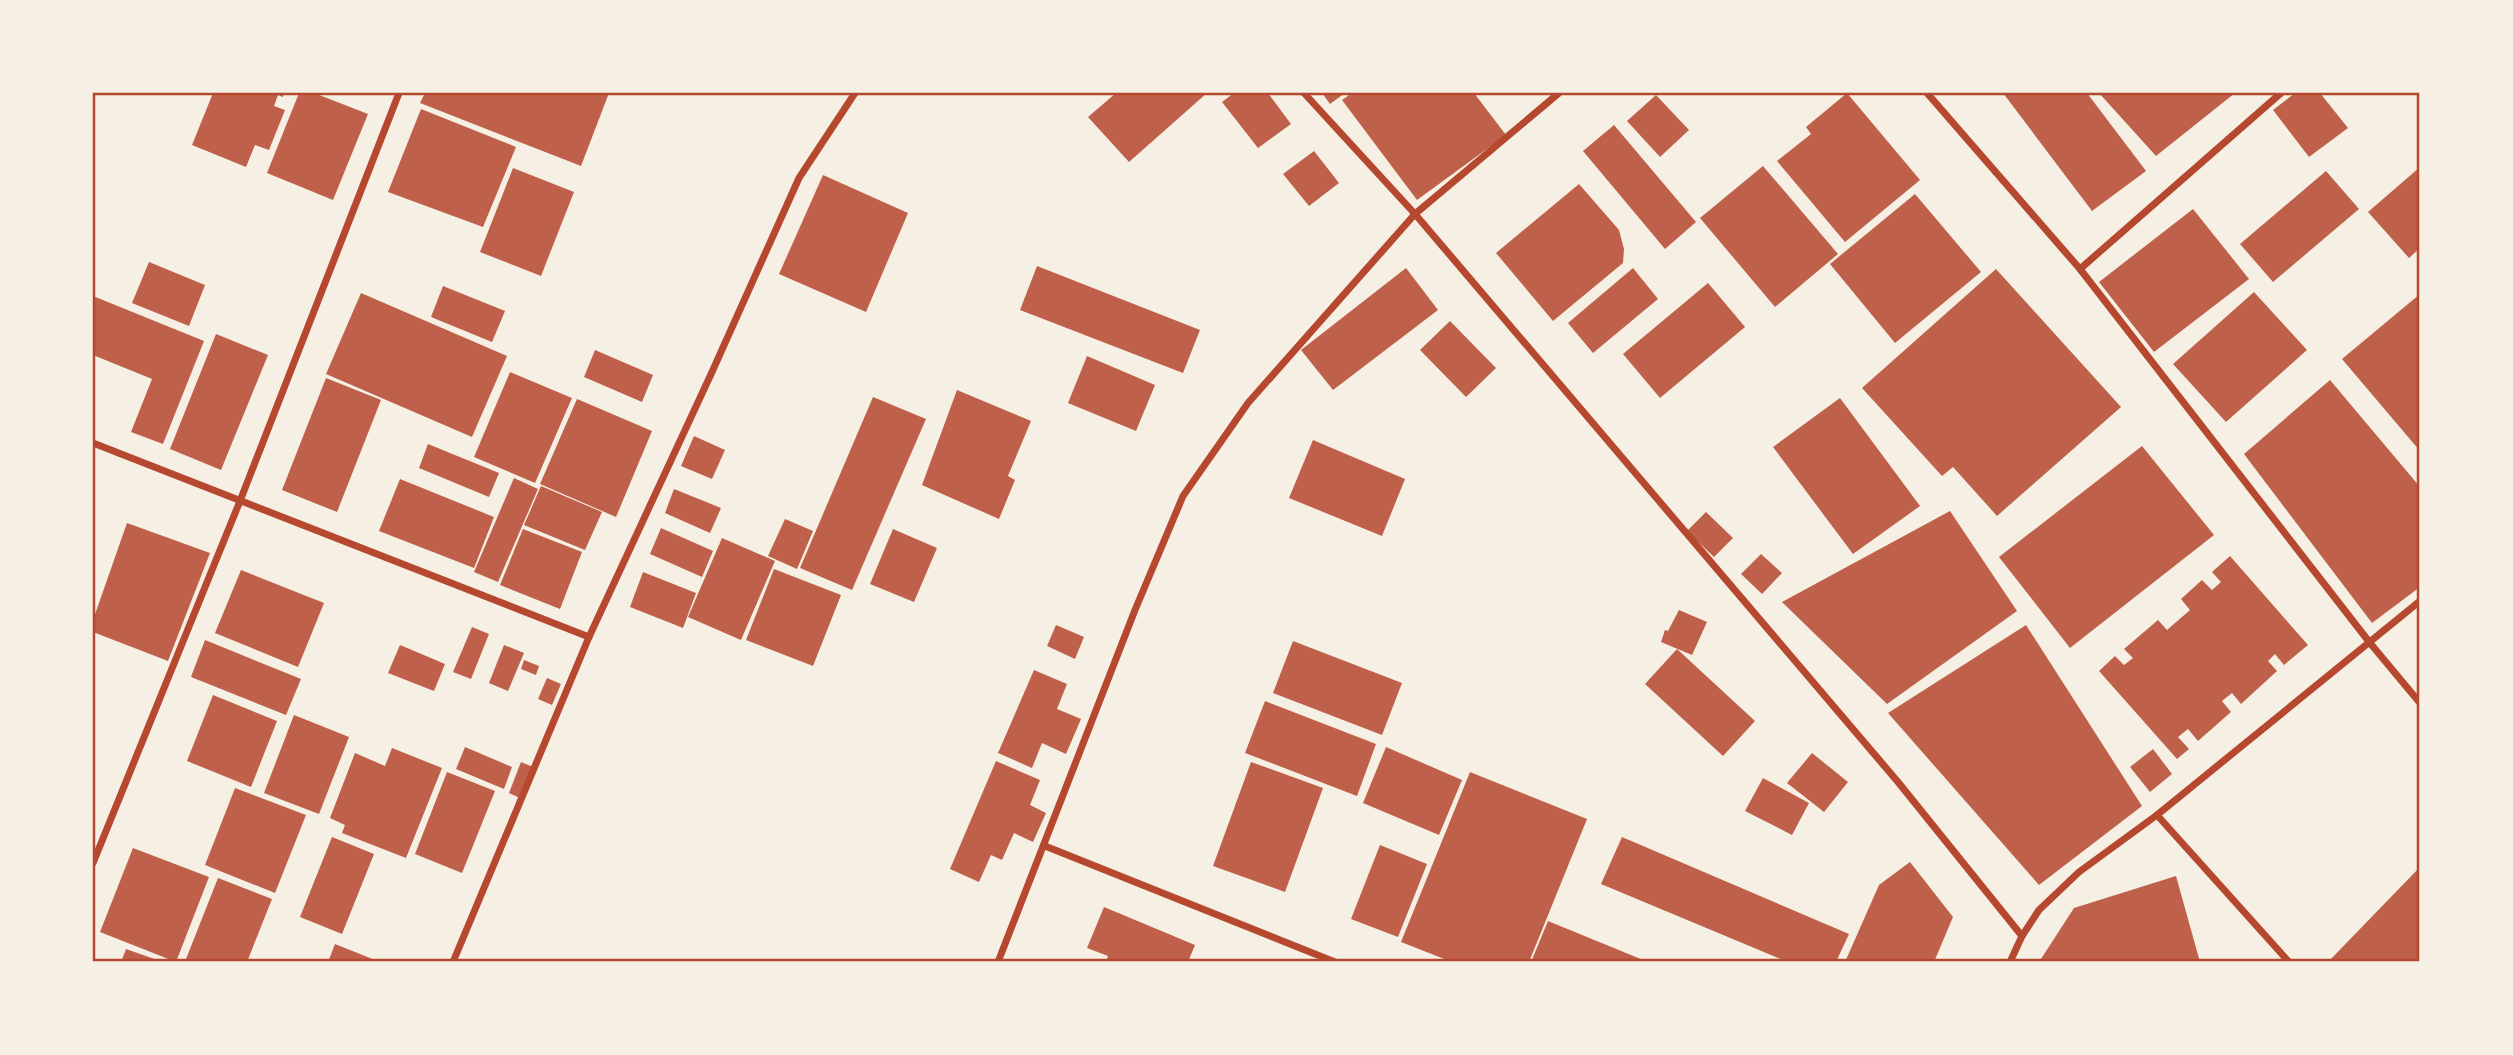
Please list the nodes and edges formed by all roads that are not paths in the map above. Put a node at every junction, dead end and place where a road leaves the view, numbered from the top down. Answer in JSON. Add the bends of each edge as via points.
{"nodes":[{"id":1,"x":399,"y":93,"type":"edge"},
{"id":2,"x":855,"y":93,"type":"edge"},
{"id":3,"x":1304,"y":93,"type":"edge"},
{"id":4,"x":1559,"y":93,"type":"edge"},
{"id":5,"x":1927,"y":93,"type":"edge"},
{"id":6,"x":2281,"y":93,"type":"edge"},
{"id":7,"x":1415,"y":214,"type":"junction"},
{"id":8,"x":2080,"y":269,"type":"junction"},
{"id":9,"x":93,"y":443,"type":"edge"},
{"id":10,"x":240,"y":501,"type":"junction"},
{"id":11,"x":2420,"y":601,"type":"edge"},
{"id":12,"x":589,"y":637,"type":"junction"},
{"id":13,"x":2370,"y":643,"type":"junction"},
{"id":14,"x":2420,"y":703,"type":"edge"},
{"id":15,"x":2157,"y":815,"type":"junction"},
{"id":16,"x":1045,"y":846,"type":"junction"},
{"id":17,"x":93,"y":863,"type":"edge"},
{"id":18,"x":2022,"y":936,"type":"junction"},
{"id":19,"x":453,"y":962,"type":"edge"},
{"id":20,"x":998,"y":962,"type":"edge"},
{"id":21,"x":1335,"y":962,"type":"edge"},
{"id":22,"x":2010,"y":962,"type":"edge"},
{"id":23,"x":2289,"y":962,"type":"edge"}],
"edges":[{"from":1,"to":10,"type":"street"},
{"from":2,"to":12,"type":"street","via":[[799,178]]},
{"from":3,"to":7,"type":"street"},
{"from":4,"to":7,"type":"street"},
{"from":5,"to":8,"type":"street"},
{"from":6,"to":8,"type":"street"},
{"from":7,"to":16,"type":"street","via":[[1248,402],[1183,496]]},
{"from":7,"to":18,"type":"street","via":[[1898,782]]},
{"from":8,"to":13,"type":"street"},
{"from":9,"to":10,"type":"street"},
{"from":10,"to":12,"type":"street"},
{"from":10,"to":17,"type":"street"},
{"from":11,"to":13,"type":"street"},
{"from":12,"to":19,"type":"street"},
{"from":13,"to":14,"type":"street"},
{"from":13,"to":15,"type":"street"},
{"from":15,"to":18,"type":"street","via":[[2079,872],[2039,910]]},
{"from":15,"to":23,"type":"street"},
{"from":16,"to":20,"type":"street"},
{"from":16,"to":21,"type":"street"},
{"from":18,"to":22,"type":"street"}]}
